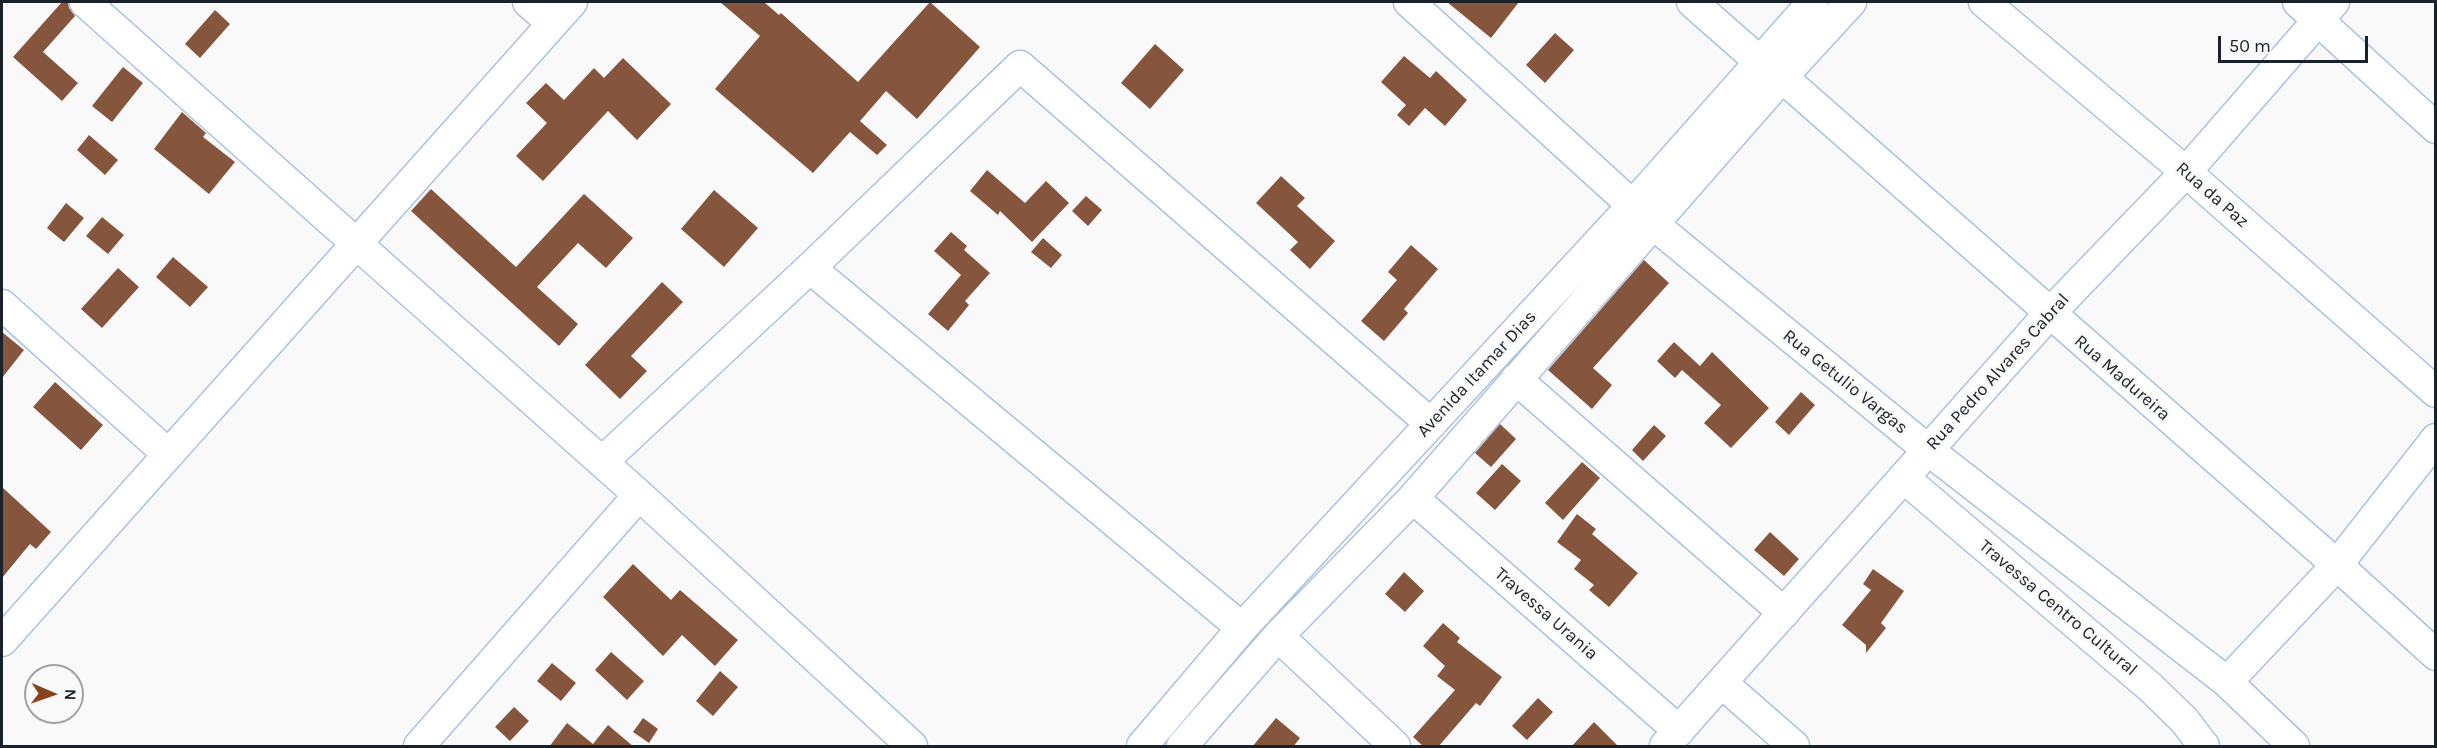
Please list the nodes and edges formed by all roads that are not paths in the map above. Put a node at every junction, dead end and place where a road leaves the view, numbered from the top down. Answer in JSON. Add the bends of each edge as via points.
{"nodes":[{"id":1,"x":85,"y":2,"type":"edge"},
{"id":2,"x":528,"y":2,"type":"edge"},
{"id":3,"x":1409,"y":2,"type":"edge"},
{"id":4,"x":1692,"y":2,"type":"edge"},
{"id":5,"x":1813,"y":2,"type":"edge"},
{"id":6,"x":1851,"y":2,"type":"edge"},
{"id":7,"x":1984,"y":2,"type":"edge"},
{"id":8,"x":2317,"y":7,"type":"edge"},
{"id":9,"x":562,"y":12,"type":"edge"},
{"id":10,"x":1770,"y":69,"type":"junction"},
{"id":11,"x":2436,"y":128,"type":"edge"},
{"id":12,"x":2186,"y":172,"type":"junction"},
{"id":13,"x":1643,"y":215,"type":"junction"},
{"id":14,"x":356,"y":243,"type":"junction"},
{"id":15,"x":810,"y":268,"type":"junction"},
{"id":16,"x":2,"y":305,"type":"edge"},
{"id":17,"x":2049,"y":314,"type":"junction"},
{"id":18,"x":1516,"y":379,"type":"junction"},
{"id":19,"x":2436,"y":392,"type":"edge"},
{"id":20,"x":1431,"y":423,"type":"junction"},
{"id":21,"x":2436,"y":439,"type":"edge"},
{"id":22,"x":1928,"y":450,"type":"junction"},
{"id":23,"x":168,"y":454,"type":"junction"},
{"id":24,"x":602,"y":462,"type":"junction"},
{"id":25,"x":1904,"y":477,"type":"junction"},
{"id":26,"x":639,"y":495,"type":"junction"},
{"id":27,"x":1413,"y":498,"type":"junction"},
{"id":28,"x":2337,"y":565,"type":"junction"},
{"id":29,"x":1784,"y":613,"type":"junction"},
{"id":30,"x":1242,"y":628,"type":"junction"},
{"id":31,"x":1278,"y":636,"type":"junction"},
{"id":32,"x":2,"y":642,"type":"edge"},
{"id":33,"x":2436,"y":655,"type":"edge"},
{"id":34,"x":2227,"y":682,"type":"junction"},
{"id":35,"x":1722,"y":683,"type":"junction"},
{"id":36,"x":1672,"y":739,"type":"edge"},
{"id":37,"x":429,"y":743,"type":"edge"},
{"id":38,"x":1148,"y":744,"type":"edge"},
{"id":39,"x":912,"y":747,"type":"edge"},
{"id":40,"x":1182,"y":747,"type":"edge"},
{"id":41,"x":1395,"y":747,"type":"edge"},
{"id":42,"x":1794,"y":747,"type":"edge"},
{"id":43,"x":2204,"y":747,"type":"edge"},
{"id":44,"x":2294,"y":747,"type":"edge"}],
"edges":[{"from":1,"to":14,"type":"street"},
{"from":2,"to":9,"type":"street"},
{"from":3,"to":13,"type":"street","name":"Rua Getulio Vargas"},
{"from":4,"to":10,"type":"street","name":"Rua Madureira"},
{"from":5,"to":10,"type":"street","name":"Avenida Itamar Dias"},
{"from":6,"to":10,"type":"street","name":"Avenida Itamar Dias"},
{"from":7,"to":12,"type":"street","name":"Rua da Paz"},
{"from":8,"to":11,"type":"street"},
{"from":8,"to":12,"type":"street","name":"Rua Pedro Alvares Cabral"},
{"from":9,"to":14,"type":"street"},
{"from":10,"to":13,"type":"street","name":"Avenida Itamar Dias"},
{"from":10,"to":17,"type":"street","name":"Rua Madureira"},
{"from":12,"to":17,"type":"street","name":"Rua Pedro Alvares Cabral"},
{"from":12,"to":19,"type":"street","name":"Rua da Paz"},
{"from":13,"to":18,"type":"street","name":"Avenida Itamar Dias"},
{"from":13,"to":20,"type":"street","name":"Avenida Itamar Dias"},
{"from":13,"to":22,"type":"street","name":"Rua Getulio Vargas"},
{"from":14,"to":23,"type":"street"},
{"from":14,"to":24,"type":"street"},
{"from":15,"to":20,"type":"street","via":[[1020,66]]},
{"from":15,"to":24,"type":"street"},
{"from":15,"to":30,"type":"street"},
{"from":16,"to":23,"type":"street"},
{"from":17,"to":22,"type":"street","name":"Rua Pedro Alvares Cabral"},
{"from":17,"to":28,"type":"street","name":"Rua Madureira"},
{"from":18,"to":27,"type":"street","name":"Avenida Itamar Dias"},
{"from":18,"to":29,"type":"street"},
{"from":20,"to":30,"type":"street","name":"Avenida Itamar Dias"},
{"from":21,"to":28,"type":"street"},
{"from":22,"to":25,"type":"street","name":"Rua Pedro Alvares Cabral"},
{"from":22,"to":34,"type":"street","name":"Rua Getulio Vargas"},
{"from":23,"to":32,"type":"street"},
{"from":24,"to":26,"type":"street"},
{"from":25,"to":29,"type":"street","name":"Rua Pedro Alvares Cabral"},
{"from":25,"to":43,"type":"street","name":"Travessa Centro Cultural","via":[[2151,687]]},
{"from":26,"to":37,"type":"street"},
{"from":26,"to":39,"type":"street"},
{"from":27,"to":31,"type":"street","name":"Avenida Itamar Dias"},
{"from":27,"to":36,"type":"street","name":"Travessa Urania"},
{"from":28,"to":33,"type":"street","name":"Rua Madureira"},
{"from":28,"to":34,"type":"street"},
{"from":29,"to":35,"type":"street","name":"Rua Pedro Alvares Cabral"},
{"from":30,"to":38,"type":"street","name":"Avenida Itamar Dias"},
{"from":31,"to":40,"type":"street","name":"Avenida Itamar Dias"},
{"from":31,"to":41,"type":"street"},
{"from":34,"to":44,"type":"street","name":"Rua Getulio Vargas"},
{"from":35,"to":36,"type":"street","name":"Rua Pedro Alvares Cabral"},
{"from":35,"to":42,"type":"street"}]}
